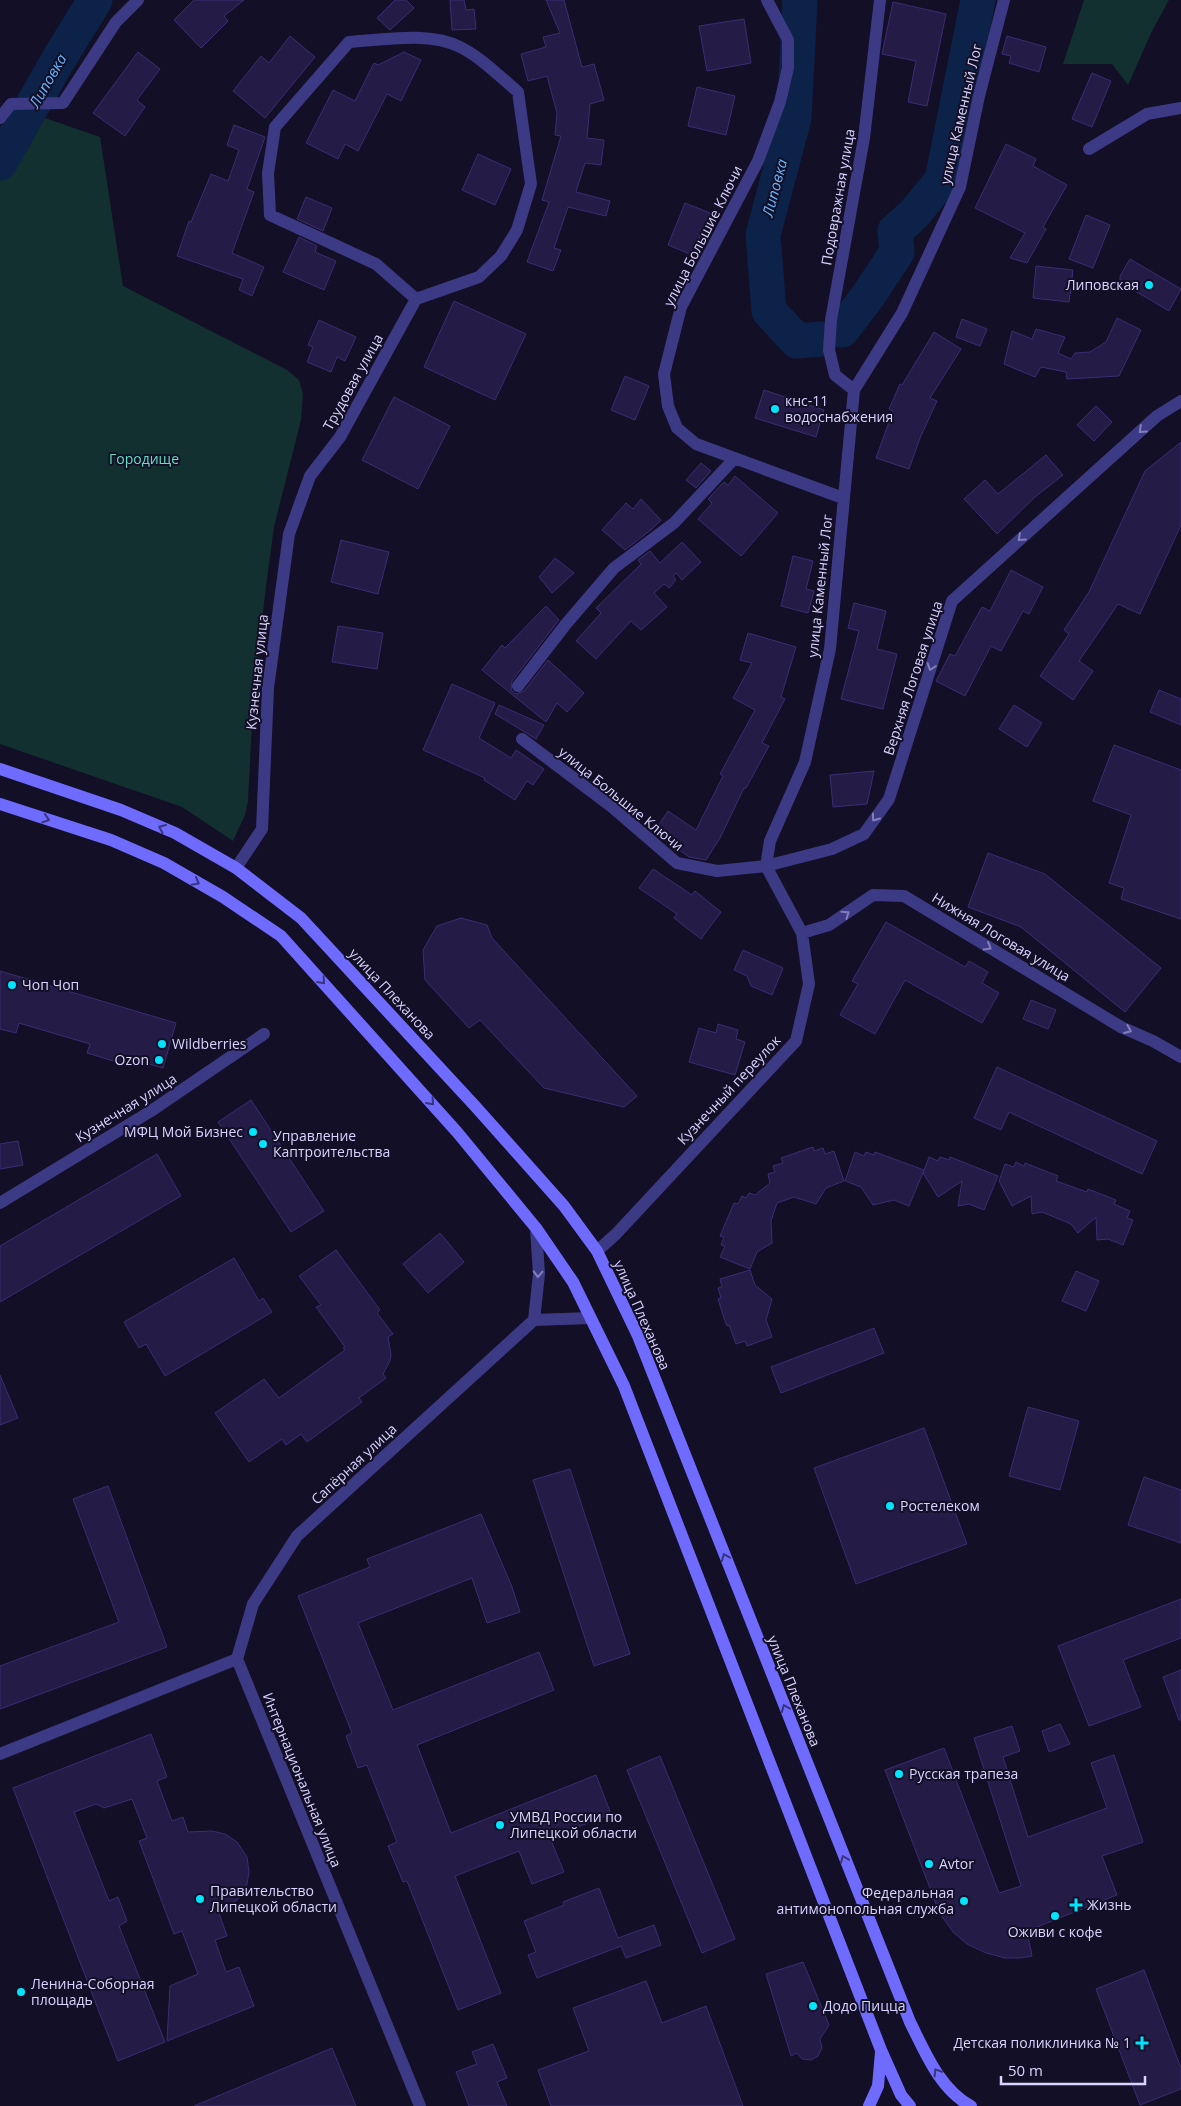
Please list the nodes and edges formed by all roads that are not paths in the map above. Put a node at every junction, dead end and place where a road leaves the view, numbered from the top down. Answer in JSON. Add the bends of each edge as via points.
{"nodes":[{"id":1,"x":138,"y":0,"type":"edge"},
{"id":2,"x":767,"y":0,"type":"edge"},
{"id":3,"x":880,"y":0,"type":"edge"},
{"id":4,"x":1004,"y":0,"type":"edge"},
{"id":5,"x":1181,"y":108,"type":"edge"},
{"id":6,"x":0,"y":118,"type":"edge"},
{"id":7,"x":1090,"y":149,"type":"dead end"},
{"id":8,"x":416,"y":299,"type":"junction"},
{"id":9,"x":854,"y":390,"type":"junction"},
{"id":10,"x":1181,"y":400,"type":"edge"},
{"id":11,"x":734,"y":459,"type":"junction"},
{"id":12,"x":310,"y":476,"type":"joint"},
{"id":13,"x":843,"y":498,"type":"junction"},
{"id":14,"x":518,"y":686,"type":"dead end"},
{"id":15,"x":522,"y":739,"type":"dead end"},
{"id":16,"x":0,"y":769,"type":"edge"},
{"id":17,"x":0,"y":804,"type":"edge"},
{"id":18,"x":766,"y":866,"type":"junction"},
{"id":19,"x":236,"y":868,"type":"junction"},
{"id":20,"x":802,"y":933,"type":"junction"},
{"id":21,"x":264,"y":1034,"type":"dead end"},
{"id":22,"x":1181,"y":1057,"type":"edge"},
{"id":23,"x":0,"y":1203,"type":"edge"},
{"id":24,"x":536,"y":1228,"type":"junction"},
{"id":25,"x":597,"y":1251,"type":"junction"},
{"id":26,"x":590,"y":1318,"type":"junction"},
{"id":27,"x":534,"y":1320,"type":"junction"},
{"id":28,"x":237,"y":1659,"type":"junction"},
{"id":29,"x":0,"y":1754,"type":"edge"},
{"id":30,"x":881,"y":2050,"type":"junction"},
{"id":31,"x":420,"y":2106,"type":"edge"},
{"id":32,"x":869,"y":2106,"type":"edge"},
{"id":33,"x":910,"y":2106,"type":"edge"},
{"id":34,"x":971,"y":2106,"type":"edge"}],
"edges":[{"from":1,"to":6,"type":"street","via":[[116,22],[63,102],[11,104]]},
{"from":2,"to":11,"type":"street","name":"улица Большие Ключи","via":[[788,40],[788,68],[780,102],[758,161],[681,307],[664,374],[668,406],[677,428],[696,444]]},
{"from":3,"to":9,"type":"street","name":"Подовражная улица","via":[[864,138],[831,320],[829,350],[835,375]]},
{"from":4,"to":9,"type":"street","name":"улица Каменный Лог","via":[[960,187],[902,313]]},
{"from":5,"to":7,"type":"street","via":[[1147,114]]},
{"from":8,"to":8,"type":"street","via":[[479,277],[501,256],[517,230],[531,184],[518,92],[479,58],[458,45],[424,38],[349,42],[275,127],[268,173],[270,215],[376,264]]},
{"from":8,"to":12,"type":"street","name":"Трудовая улица","via":[[340,437]]},
{"from":9,"to":13,"type":"street","name":"улица Каменный Лог"},
{"from":10,"to":18,"type":"street","name":"Верхняя Логовая улица","one_way":true,"via":[[1157,416],[952,601],[889,799],[864,834],[832,849]]},
{"from":11,"to":13,"type":"street","name":"улица Большие Ключи"},
{"from":11,"to":14,"type":"street","via":[[674,523],[614,568]]},
{"from":12,"to":19,"type":"street","name":"Кузнечная улица","via":[[289,534],[276,623],[268,688],[262,829]]},
{"from":13,"to":18,"type":"street","name":"улица Каменный Лог","via":[[830,650],[805,762],[770,841]]},
{"from":15,"to":18,"type":"street","name":"улица Большие Ключи","via":[[612,807],[677,864],[717,871]]},
{"from":19,"to":16,"type":"main road","name":"улица Плеханова","one_way":true,"via":[[175,833],[121,810]]},
{"from":17,"to":24,"type":"main road","one_way":true,"via":[[110,840],[164,864],[223,897],[281,936],[457,1132]]},
{"from":18,"to":20,"type":"street","name":"Кузнечный переулок"},
{"from":19,"to":25,"type":"main road","name":"улица Плеханова","via":[[301,918],[558,1199]]},
{"from":20,"to":22,"type":"street","name":"Нижняя Логовая улица","one_way":true,"via":[[829,925],[873,895],[904,896],[1121,1027],[1153,1040]]},
{"from":20,"to":25,"type":"street","name":"Кузнечный переулок","via":[[809,984],[796,1040]]},
{"from":21,"to":23,"type":"street","name":"Кузнечная улица","via":[[151,1111]]},
{"from":24,"to":26,"type":"main road","via":[[573,1282]]},
{"from":24,"to":27,"type":"street","one_way":true,"via":[[539,1274]]},
{"from":34,"to":25,"type":"main road","name":"улица Плеханова","one_way":true,"via":[[946,2086],[910,2022],[638,1336]]},
{"from":26,"to":27,"type":"street"},
{"from":26,"to":30,"type":"main road","via":[[628,1396]]},
{"from":27,"to":28,"type":"street","name":"Сапёрная улица","via":[[297,1536],[253,1604]]},
{"from":28,"to":29,"type":"street"},
{"from":28,"to":31,"type":"street","name":"Интернациональная улица"},
{"from":30,"to":32,"type":"main road","via":[[878,2086]]},
{"from":30,"to":33,"type":"main road","via":[[900,2095]]}]}
